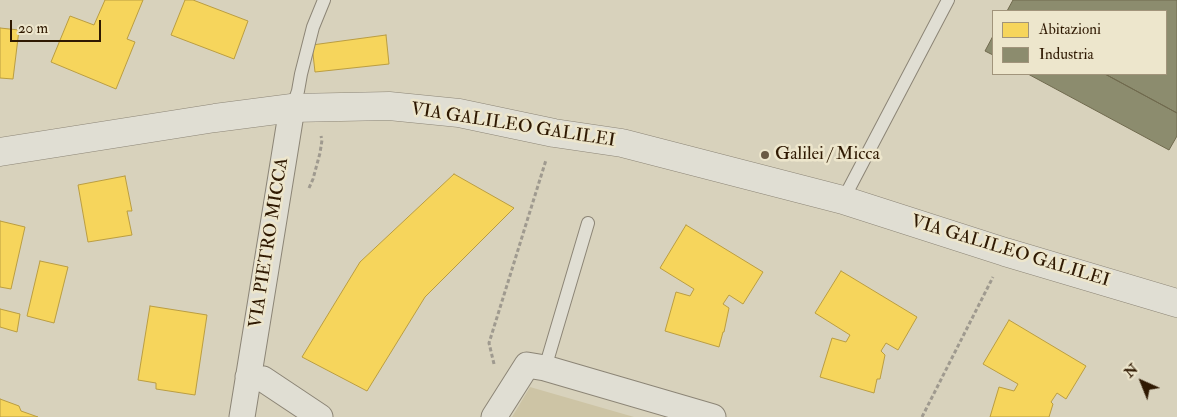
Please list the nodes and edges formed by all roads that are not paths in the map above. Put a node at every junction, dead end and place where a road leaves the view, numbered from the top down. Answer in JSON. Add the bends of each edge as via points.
{"nodes":[{"id":1,"x":324,"y":0,"type":"edge"},
{"id":2,"x":948,"y":0,"type":"edge"},
{"id":3,"x":292,"y":108,"type":"junction"},
{"id":4,"x":0,"y":152,"type":"edge"},
{"id":5,"x":843,"y":200,"type":"junction"},
{"id":6,"x":588,"y":223,"type":"dead end"},
{"id":7,"x":1177,"y":303,"type":"edge"},
{"id":8,"x":545,"y":368,"type":"junction"},
{"id":9,"x":248,"y":377,"type":"junction"},
{"id":10,"x":499,"y":409,"type":"edge"},
{"id":11,"x":242,"y":417,"type":"edge"},
{"id":12,"x":320,"y":417,"type":"edge"},
{"id":13,"x":714,"y":417,"type":"edge"}],
"edges":[{"from":1,"to":3,"type":"lane","via":[[313,27]]},
{"from":2,"to":5,"type":"lane"},
{"from":3,"to":4,"type":"street","name":"VIA GALILEO GALILEI"},
{"from":3,"to":5,"type":"street","name":"VIA GALILEO GALILEI","via":[[389,106],[459,113],[622,143]]},
{"from":3,"to":9,"type":"street","name":"VIA PIETRO MICCA"},
{"from":5,"to":7,"type":"street","name":"VIA GALILEO GALILEI"},
{"from":6,"to":8,"type":"lane"},
{"from":8,"to":10,"type":"street","via":[[526,365]]},
{"from":8,"to":13,"type":"street"},
{"from":9,"to":11,"type":"street","name":"VIA PIETRO MICCA"},
{"from":9,"to":12,"type":"street","via":[[263,379]]}]}
